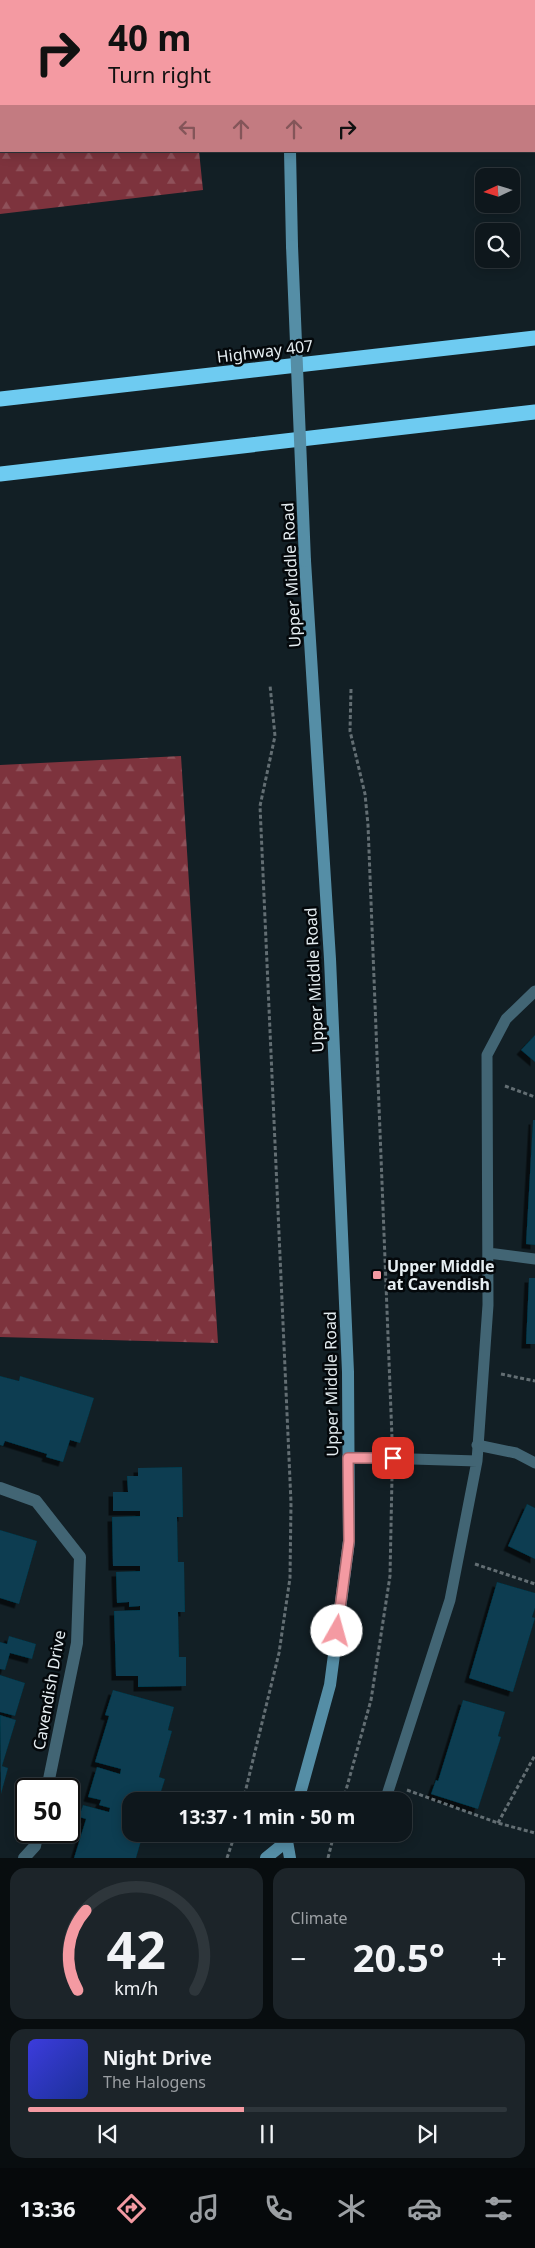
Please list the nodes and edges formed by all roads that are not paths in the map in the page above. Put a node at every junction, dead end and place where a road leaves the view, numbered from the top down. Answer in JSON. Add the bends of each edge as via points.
{"nodes":[{"id":1,"x":290,"y":152,"type":"edge"},
{"id":2,"x":535,"y":338,"type":"edge"},
{"id":3,"x":0,"y":399,"type":"edge"},
{"id":4,"x":535,"y":412,"type":"edge"},
{"id":5,"x":0,"y":474,"type":"edge"},
{"id":6,"x":535,"y":991,"type":"edge"},
{"id":7,"x":488,"y":1253,"type":"junction"},
{"id":8,"x":535,"y":1259,"type":"edge"},
{"id":9,"x":478,"y":1445,"type":"junction"},
{"id":10,"x":348,"y":1458,"type":"junction"},
{"id":11,"x":477,"y":1461,"type":"junction"},
{"id":12,"x":535,"y":1463,"type":"edge"},
{"id":13,"x":0,"y":1488,"type":"edge"},
{"id":14,"x":48,"y":1778,"type":"edge"},
{"id":15,"x":300,"y":1792,"type":"edge"},
{"id":16,"x":388,"y":1792,"type":"edge"},
{"id":17,"x":283,"y":1842,"type":"edge"},
{"id":18,"x":288,"y":1842,"type":"edge"},
{"id":19,"x":36,"y":1843,"type":"edge"},
{"id":20,"x":24,"y":1858,"type":"edge"},
{"id":21,"x":266,"y":1858,"type":"edge"},
{"id":22,"x":290,"y":1858,"type":"edge"}],
"edges":[{"from":1,"to":10,"type":"main road","name":"Upper Middle Road","bridge":true,"via":[[305,561],[330,959],[348,1372]]},
{"from":2,"to":3,"type":"highway","name":"Highway 407"},
{"from":4,"to":5,"type":"highway"},
{"from":6,"to":7,"type":"lane","via":[[506,1019],[487,1055]]},
{"from":7,"to":8,"type":"lane"},
{"from":7,"to":9,"type":"lane","via":[[488,1305]]},
{"from":9,"to":11,"type":"lane"},
{"from":9,"to":12,"type":"lane","via":[[516,1453]]},
{"from":10,"to":11,"type":"lane"},
{"from":10,"to":15,"type":"main road","name":"Upper Middle Road","via":[[349,1541],[330,1685]]},
{"from":11,"to":16,"type":"lane","via":[[450,1600]]},
{"from":13,"to":14,"type":"street","name":"Cavendish Drive","via":[[36,1501],[80,1558],[77,1643]]},
{"from":17,"to":21,"type":"main road"},
{"from":18,"to":22,"type":"main road"},
{"from":19,"to":20,"type":"street"}]}
